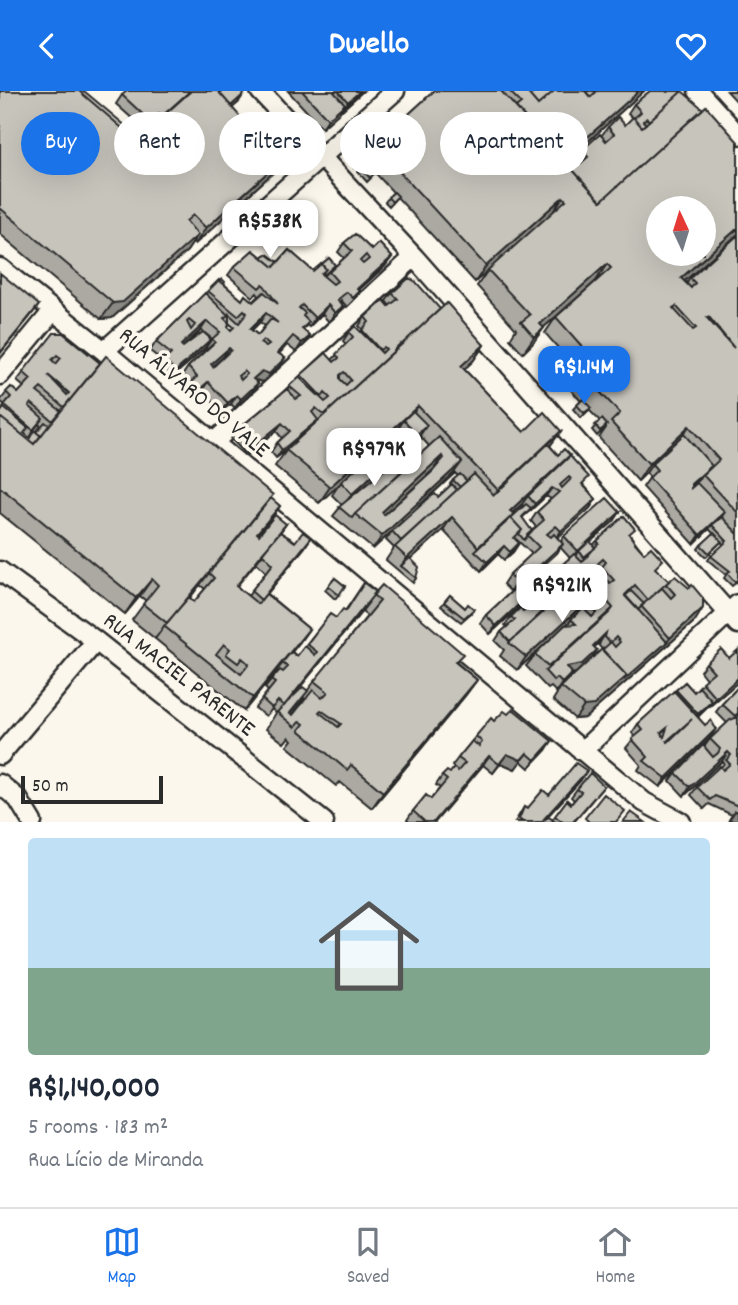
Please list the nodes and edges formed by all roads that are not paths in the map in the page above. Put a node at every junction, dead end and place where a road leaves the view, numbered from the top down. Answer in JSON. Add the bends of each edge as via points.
{"nodes":[{"id":1,"x":260,"y":91,"type":"edge"},
{"id":2,"x":395,"y":91,"type":"edge"},
{"id":3,"x":698,"y":91,"type":"edge"},
{"id":4,"x":280,"y":112,"type":"edge"},
{"id":5,"x":738,"y":135,"type":"edge"},
{"id":6,"x":326,"y":150,"type":"edge"},
{"id":7,"x":326,"y":162,"type":"edge"},
{"id":8,"x":298,"y":175,"type":"edge"},
{"id":9,"x":414,"y":257,"type":"junction"},
{"id":10,"x":0,"y":268,"type":"edge"},
{"id":11,"x":52,"y":312,"type":"junction"},
{"id":12,"x":104,"y":351,"type":"junction"},
{"id":13,"x":0,"y":375,"type":"edge"},
{"id":14,"x":213,"y":443,"type":"junction"},
{"id":15,"x":1,"y":574,"type":"edge"},
{"id":16,"x":735,"y":614,"type":"edge"},
{"id":17,"x":96,"y":641,"type":"junction"},
{"id":18,"x":582,"y":751,"type":"junction"},
{"id":19,"x":0,"y":755,"type":"edge"},
{"id":20,"x":0,"y":784,"type":"edge"},
{"id":21,"x":32,"y":822,"type":"edge"},
{"id":22,"x":324,"y":822,"type":"edge"},
{"id":23,"x":681,"y":822,"type":"edge"}],
"edges":[{"from":1,"to":4,"type":"street"},
{"from":2,"to":6,"type":"street"},
{"from":3,"to":5,"type":"street"},
{"from":7,"to":9,"type":"street"},
{"from":8,"to":12,"type":"street"},
{"from":9,"to":14,"type":"street"},
{"from":9,"to":16,"type":"street"},
{"from":10,"to":11,"type":"street","name":"RUA ÁLVARO DO VALE"},
{"from":11,"to":12,"type":"street","name":"RUA ÁLVARO DO VALE"},
{"from":11,"to":13,"type":"street"},
{"from":12,"to":14,"type":"street","name":"RUA ÁLVARO DO VALE"},
{"from":14,"to":18,"type":"street","name":"RUA ÁLVARO DO VALE"},
{"from":15,"to":17,"type":"street","name":"RUA MACIEL PARENTE"},
{"from":16,"to":18,"type":"street"},
{"from":17,"to":19,"type":"street"},
{"from":17,"to":22,"type":"street","name":"RUA MACIEL PARENTE"},
{"from":18,"to":23,"type":"street","name":"RUA ÁLVARO DO VALE","via":[[644,802]]},
{"from":20,"to":21,"type":"street","via":[[18,799]]}]}
